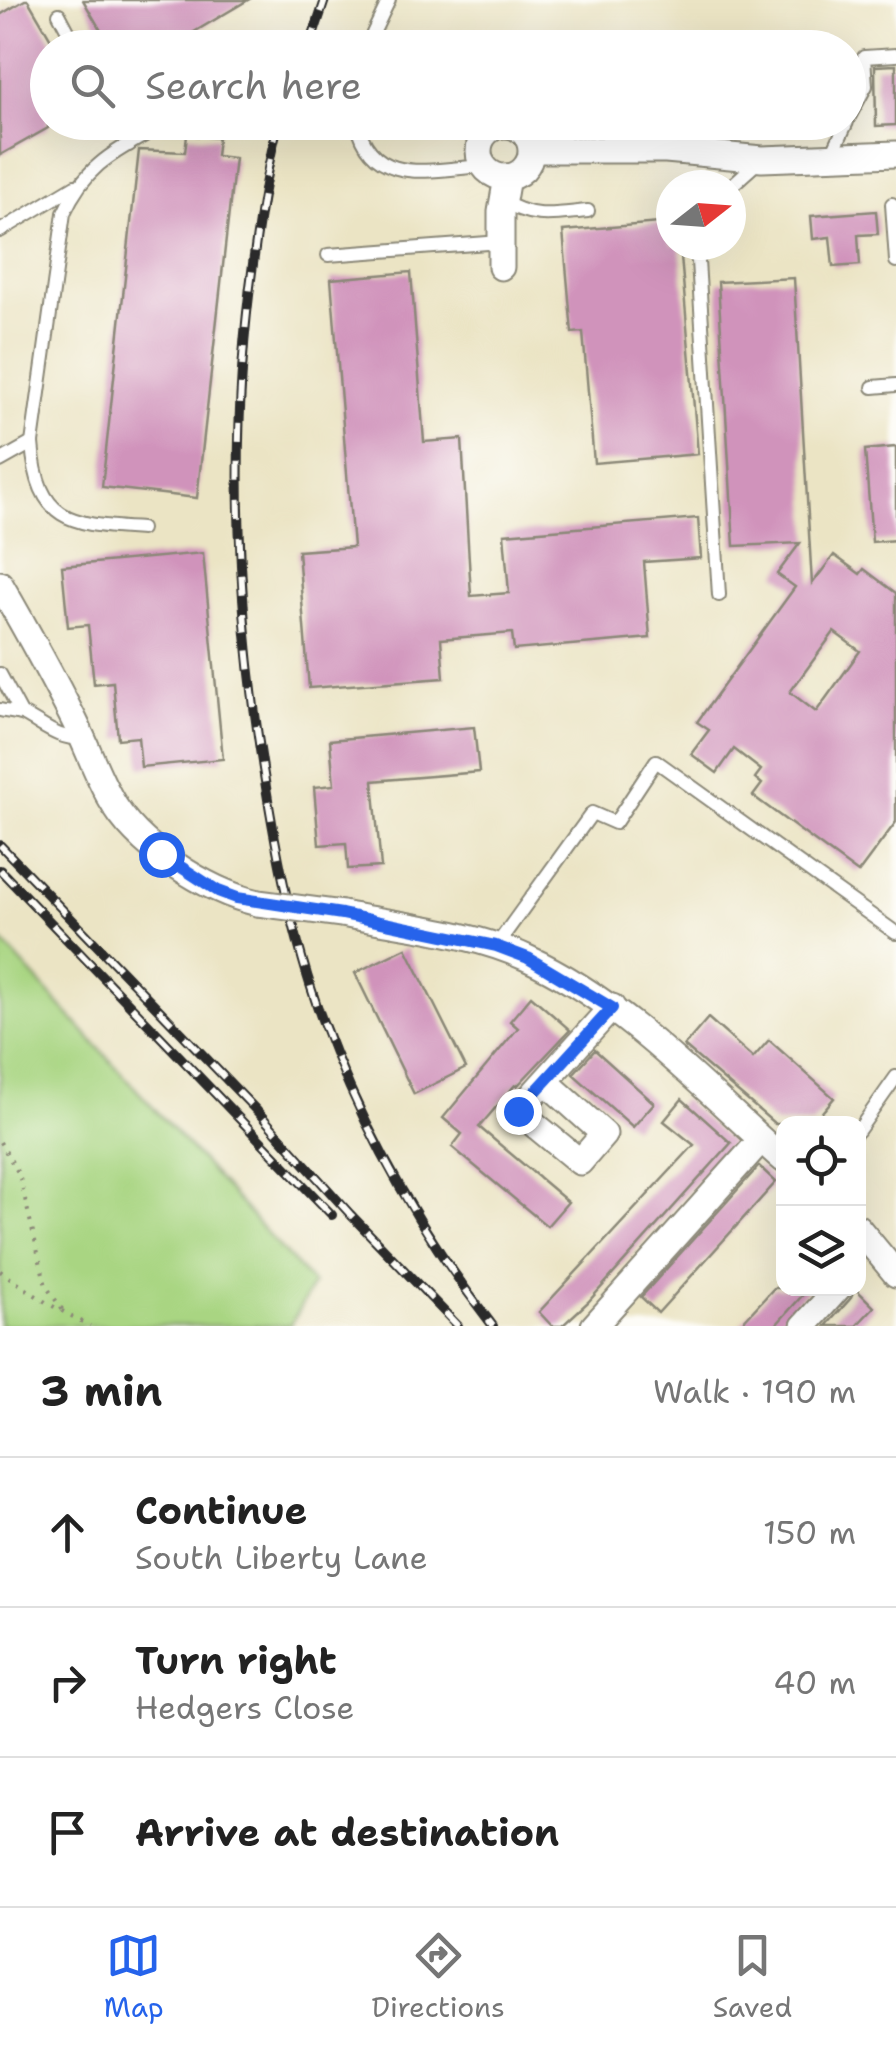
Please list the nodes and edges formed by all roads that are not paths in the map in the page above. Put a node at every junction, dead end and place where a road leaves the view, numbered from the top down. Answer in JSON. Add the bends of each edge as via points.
{"nodes":[{"id":1,"x":389,"y":0,"type":"edge"},
{"id":2,"x":59,"y":14,"type":"dead end"},
{"id":3,"x":67,"y":30,"type":"edge"},
{"id":4,"x":375,"y":30,"type":"edge"},
{"id":5,"x":896,"y":55,"type":"edge"},
{"id":6,"x":866,"y":57,"type":"edge"},
{"id":7,"x":126,"y":140,"type":"edge"},
{"id":8,"x":137,"y":140,"type":"edge"},
{"id":9,"x":361,"y":140,"type":"edge"},
{"id":10,"x":482,"y":140,"type":"edge"},
{"id":11,"x":530,"y":140,"type":"edge"},
{"id":12,"x":839,"y":140,"type":"edge"},
{"id":13,"x":129,"y":145,"type":"junction"},
{"id":14,"x":532,"y":150,"type":"junction"},
{"id":15,"x":896,"y":154,"type":"edge"},
{"id":16,"x":762,"y":158,"type":"junction"},
{"id":17,"x":830,"y":158,"type":"junction"},
{"id":18,"x":483,"y":166,"type":"junction"},
{"id":19,"x":746,"y":172,"type":"edge"},
{"id":20,"x":77,"y":185,"type":"junction"},
{"id":21,"x":505,"y":189,"type":"junction"},
{"id":22,"x":892,"y":204,"type":"dead end"},
{"id":23,"x":588,"y":211,"type":"dead end"},
{"id":24,"x":0,"y":231,"type":"edge"},
{"id":25,"x":328,"y":254,"type":"dead end"},
{"id":26,"x":501,"y":255,"type":"joint"},
{"id":27,"x":698,"y":260,"type":"edge"},
{"id":28,"x":896,"y":261,"type":"edge"},
{"id":29,"x":896,"y":385,"type":"edge"},
{"id":30,"x":873,"y":386,"type":"dead end"},
{"id":31,"x":32,"y":443,"type":"junction"},
{"id":32,"x":0,"y":461,"type":"edge"},
{"id":33,"x":141,"y":529,"type":"dead end"},
{"id":34,"x":0,"y":584,"type":"edge"},
{"id":35,"x":719,"y":595,"type":"dead end"},
{"id":36,"x":0,"y":674,"type":"edge"},
{"id":37,"x":0,"y":710,"type":"edge"},
{"id":38,"x":21,"y":713,"type":"junction"},
{"id":39,"x":83,"y":738,"type":"junction"},
{"id":40,"x":896,"y":933,"type":"edge"},
{"id":41,"x":496,"y":946,"type":"junction"},
{"id":42,"x":612,"y":1008,"type":"junction"},
{"id":43,"x":896,"y":1077,"type":"edge"},
{"id":44,"x":545,"y":1081,"type":"dead end"},
{"id":45,"x":866,"y":1120,"type":"edge"},
{"id":46,"x":761,"y":1140,"type":"junction"},
{"id":47,"x":776,"y":1153,"type":"edge"},
{"id":48,"x":867,"y":1238,"type":"edge"},
{"id":49,"x":896,"y":1274,"type":"edge"},
{"id":50,"x":831,"y":1296,"type":"edge"},
{"id":51,"x":594,"y":1326,"type":"edge"},
{"id":52,"x":804,"y":1326,"type":"edge"}],
"edges":[{"from":1,"to":4,"type":"lane"},
{"from":2,"to":3,"type":"lane"},
{"from":5,"to":6,"type":"lane"},
{"from":7,"to":13,"type":"lane"},
{"from":8,"to":13,"type":"lane"},
{"from":9,"to":18,"type":"lane","via":[[373,158],[392,168]]},
{"from":10,"to":18,"type":"street"},
{"from":11,"to":14,"type":"street"},
{"from":12,"to":17,"type":"lane"},
{"from":13,"to":20,"type":"lane"},
{"from":14,"to":16,"type":"street"},
{"from":14,"to":21,"type":"street"},
{"from":15,"to":17,"type":"street"},
{"from":16,"to":17,"type":"street"},
{"from":16,"to":19,"type":"lane"},
{"from":18,"to":21,"type":"street"},
{"from":20,"to":24,"type":"lane"},
{"from":20,"to":31,"type":"lane","via":[[64,213]]},
{"from":21,"to":23,"type":"lane","via":[[522,213]]},
{"from":21,"to":26,"type":"street"},
{"from":22,"to":28,"type":"lane"},
{"from":25,"to":26,"type":"lane"},
{"from":27,"to":35,"type":"lane"},
{"from":29,"to":30,"type":"lane"},
{"from":31,"to":32,"type":"lane"},
{"from":31,"to":33,"type":"lane","via":[[43,495],[60,514],[80,524]]},
{"from":34,"to":39,"type":"street"},
{"from":36,"to":38,"type":"lane"},
{"from":37,"to":38,"type":"lane"},
{"from":38,"to":39,"type":"lane","via":[[54,734]]},
{"from":39,"to":41,"type":"street","bridge":true,"via":[[111,800],[134,831],[218,891]]},
{"from":40,"to":41,"type":"lane","via":[[656,761],[615,823],[592,813]]},
{"from":41,"to":42,"type":"street"},
{"from":42,"to":44,"type":"street"},
{"from":42,"to":46,"type":"street"},
{"from":43,"to":45,"type":"lane"},
{"from":46,"to":47,"type":"street"},
{"from":46,"to":51,"type":"street"},
{"from":48,"to":49,"type":"street"},
{"from":50,"to":52,"type":"street"}]}
